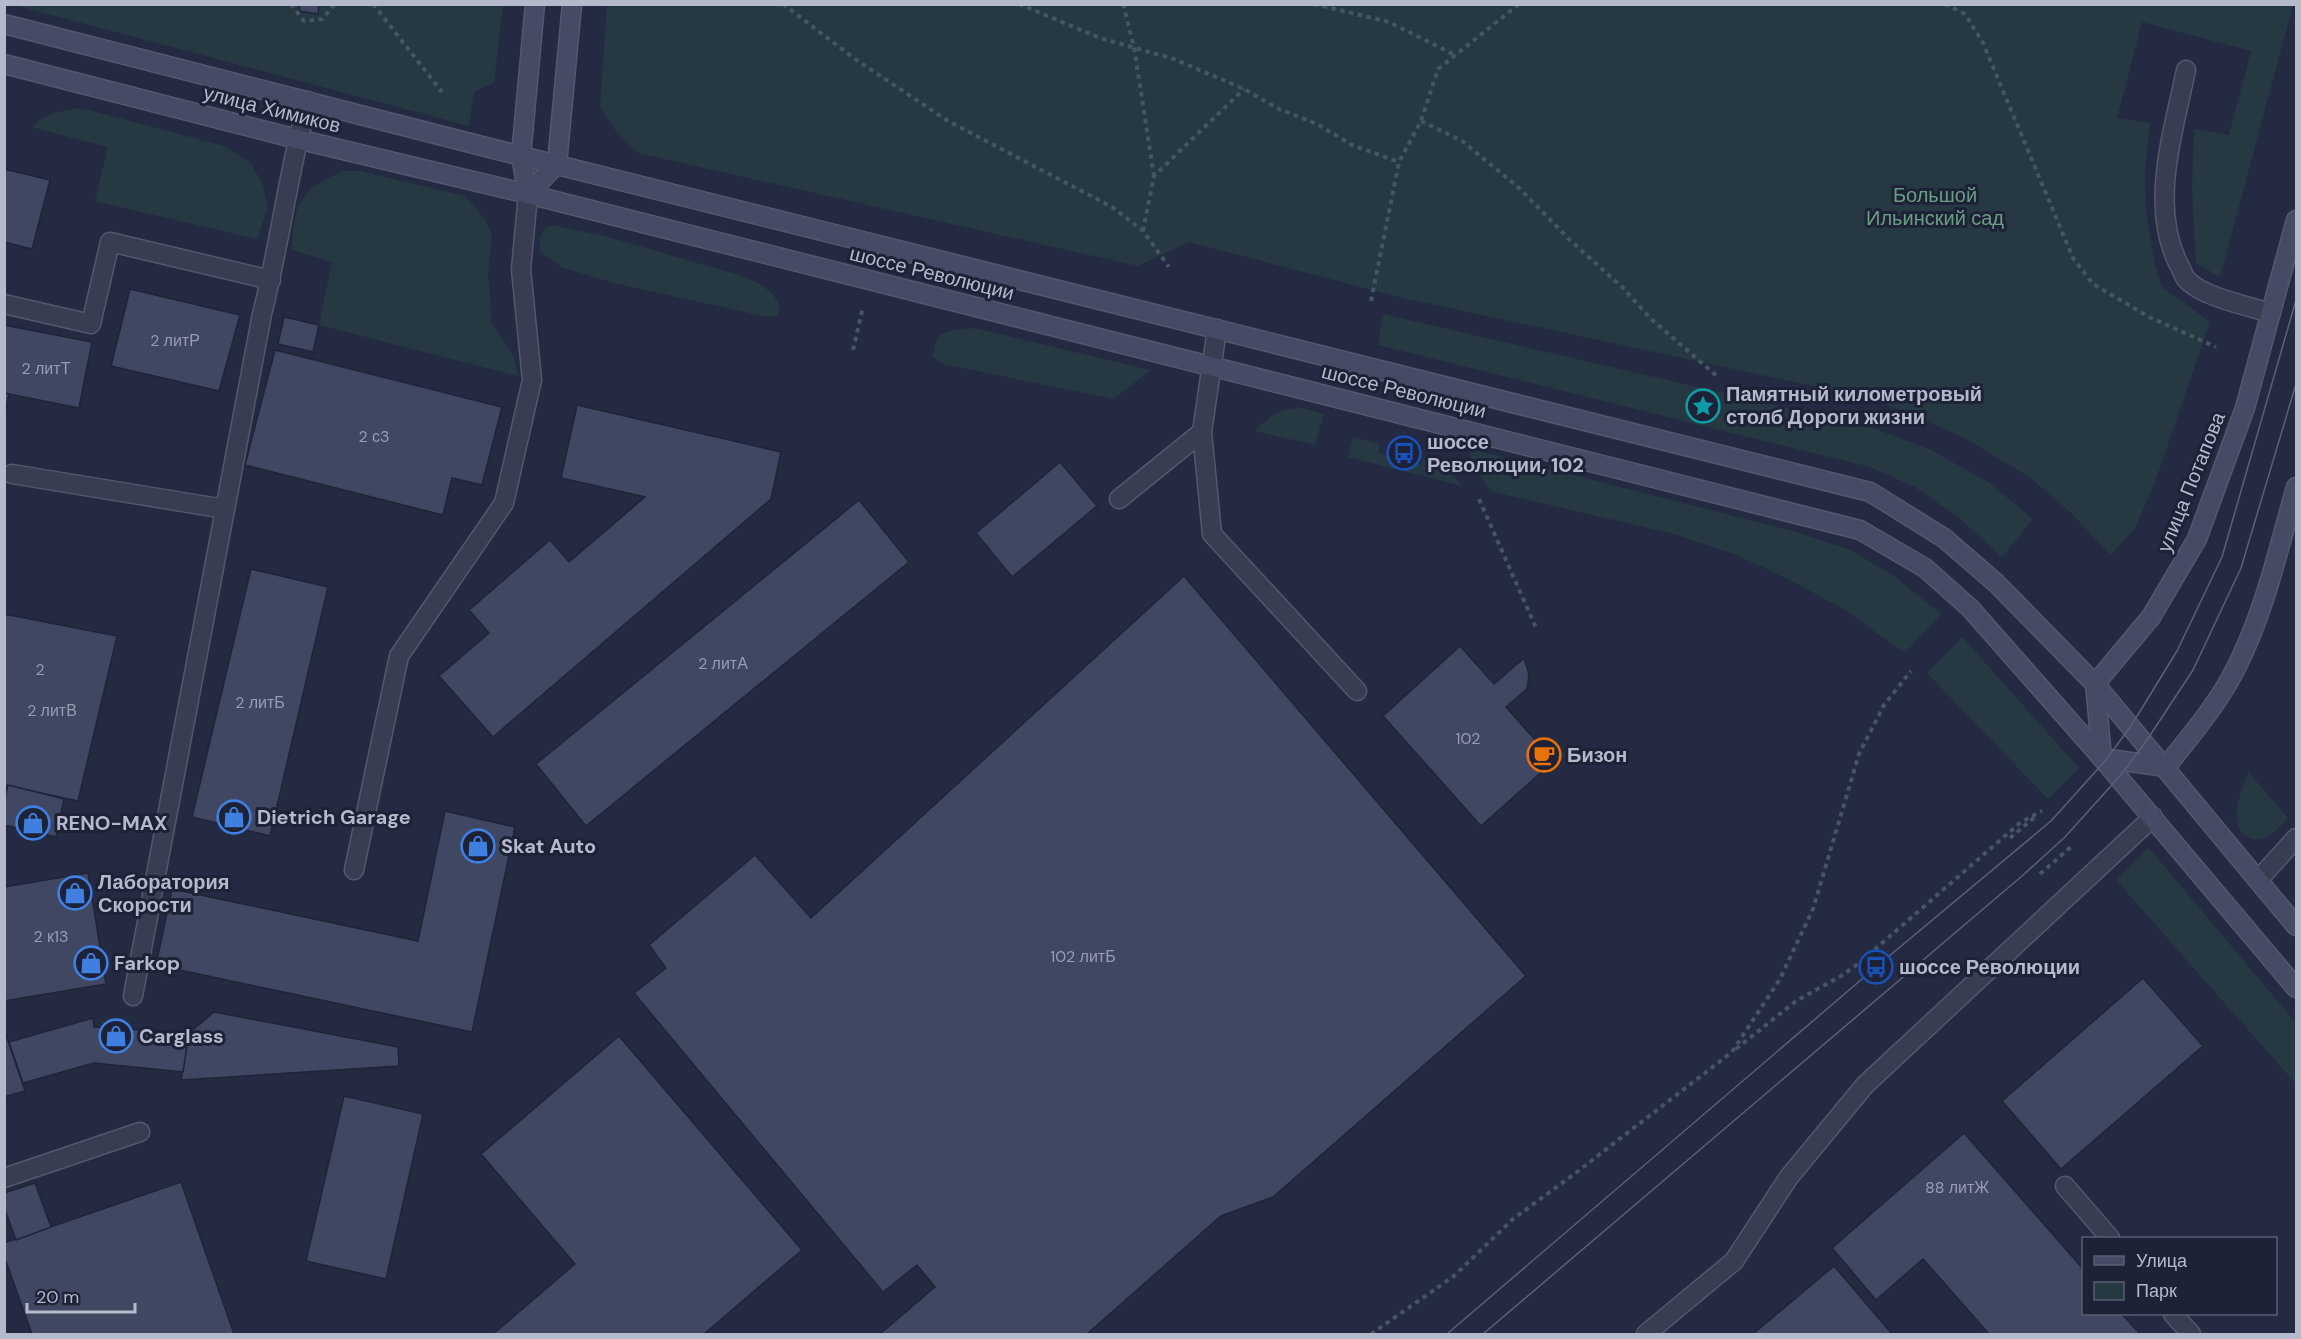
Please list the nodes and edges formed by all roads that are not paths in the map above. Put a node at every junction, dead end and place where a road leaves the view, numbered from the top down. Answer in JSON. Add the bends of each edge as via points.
{"nodes":[{"id":1,"x":535,"y":4,"type":"edge"},
{"id":2,"x":572,"y":4,"type":"edge"},
{"id":3,"x":4,"y":24,"type":"edge"},
{"id":4,"x":4,"y":64,"type":"edge"},
{"id":5,"x":2186,"y":70,"type":"dead end"},
{"id":6,"x":308,"y":101,"type":"junction"},
{"id":7,"x":297,"y":139,"type":"junction"},
{"id":8,"x":521,"y":156,"type":"junction"},
{"id":9,"x":557,"y":164,"type":"junction"},
{"id":10,"x":528,"y":194,"type":"junction"},
{"id":11,"x":2296,"y":220,"type":"edge"},
{"id":12,"x":271,"y":280,"type":"junction"},
{"id":13,"x":4,"y":304,"type":"edge"},
{"id":14,"x":2271,"y":313,"type":"junction"},
{"id":15,"x":1217,"y":329,"type":"junction"},
{"id":16,"x":1211,"y":366,"type":"junction"},
{"id":17,"x":1202,"y":432,"type":"junction"},
{"id":18,"x":12,"y":474,"type":"dead end"},
{"id":19,"x":2296,"y":487,"type":"edge"},
{"id":20,"x":1119,"y":499,"type":"dead end"},
{"id":21,"x":225,"y":509,"type":"junction"},
{"id":22,"x":2095,"y":684,"type":"junction"},
{"id":23,"x":1357,"y":691,"type":"dead end"},
{"id":24,"x":2102,"y":758,"type":"junction"},
{"id":25,"x":2166,"y":767,"type":"junction"},
{"id":26,"x":2153,"y":817,"type":"junction"},
{"id":27,"x":2296,"y":838,"type":"edge"},
{"id":28,"x":354,"y":870,"type":"dead end"},
{"id":29,"x":2258,"y":880,"type":"junction"},
{"id":30,"x":2296,"y":926,"type":"edge"},
{"id":31,"x":2296,"y":988,"type":"edge"},
{"id":32,"x":133,"y":996,"type":"dead end"},
{"id":33,"x":140,"y":1132,"type":"dead end"},
{"id":34,"x":4,"y":1178,"type":"edge"},
{"id":35,"x":2065,"y":1186,"type":"dead end"},
{"id":36,"x":2108,"y":1237,"type":"edge"},
{"id":37,"x":2175,"y":1315,"type":"edge"},
{"id":38,"x":1646,"y":1335,"type":"edge"},
{"id":39,"x":2191,"y":1335,"type":"edge"}],
"edges":[{"from":1,"to":8,"type":"main road"},
{"from":2,"to":9,"type":"main road"},
{"from":3,"to":6,"type":"main road","name":"улица Химиков"},
{"from":4,"to":7,"type":"main road","name":"улица Химиков"},
{"from":5,"to":14,"type":"lane","via":[[2167,164],[2165,209],[2172,251],[2186,279],[2206,292]]},
{"from":6,"to":7,"type":"lane"},
{"from":6,"to":8,"type":"main road","name":"улица Химиков"},
{"from":7,"to":10,"type":"main road","name":"улица Химиков"},
{"from":7,"to":12,"type":"lane"},
{"from":8,"to":9,"type":"main road","name":"шоссе Революции"},
{"from":8,"to":10,"type":"main road"},
{"from":9,"to":10,"type":"main road"},
{"from":9,"to":15,"type":"main road","name":"шоссе Революции"},
{"from":10,"to":16,"type":"main road","name":"шоссе Революции"},
{"from":10,"to":28,"type":"lane","via":[[521,269],[532,380],[504,503],[399,656]]},
{"from":11,"to":14,"type":"main road","name":"улица Потапова"},
{"from":12,"to":13,"type":"lane","via":[[110,242],[91,324]]},
{"from":12,"to":21,"type":"lane"},
{"from":14,"to":22,"type":"main road","name":"улица Потапова","via":[[2245,408],[2197,539],[2151,617]]},
{"from":15,"to":16,"type":"lane"},
{"from":15,"to":22,"type":"main road","name":"шоссе Революции","via":[[1870,492],[1944,538],[1996,583]]},
{"from":16,"to":17,"type":"lane"},
{"from":16,"to":24,"type":"main road","name":"шоссе Революции","via":[[1860,530],[1924,568],[1970,608]]},
{"from":17,"to":20,"type":"lane"},
{"from":17,"to":23,"type":"lane","via":[[1212,534]]},
{"from":18,"to":21,"type":"lane"},
{"from":19,"to":25,"type":"main road","via":[[2251,636],[2217,701]]},
{"from":21,"to":32,"type":"lane"},
{"from":22,"to":24,"type":"main road"},
{"from":22,"to":25,"type":"main road","name":"шоссе Революции"},
{"from":24,"to":25,"type":"main road"},
{"from":24,"to":26,"type":"main road","name":"шоссе Революции"},
{"from":25,"to":29,"type":"main road","name":"шоссе Революции"},
{"from":26,"to":31,"type":"main road","name":"шоссе Революции"},
{"from":26,"to":38,"type":"lane","via":[[1865,1085],[1789,1176],[1734,1261]]},
{"from":27,"to":29,"type":"lane"},
{"from":29,"to":30,"type":"main road","name":"шоссе Революции"},
{"from":33,"to":34,"type":"lane"},
{"from":35,"to":36,"type":"lane"},
{"from":37,"to":39,"type":"lane"}]}
